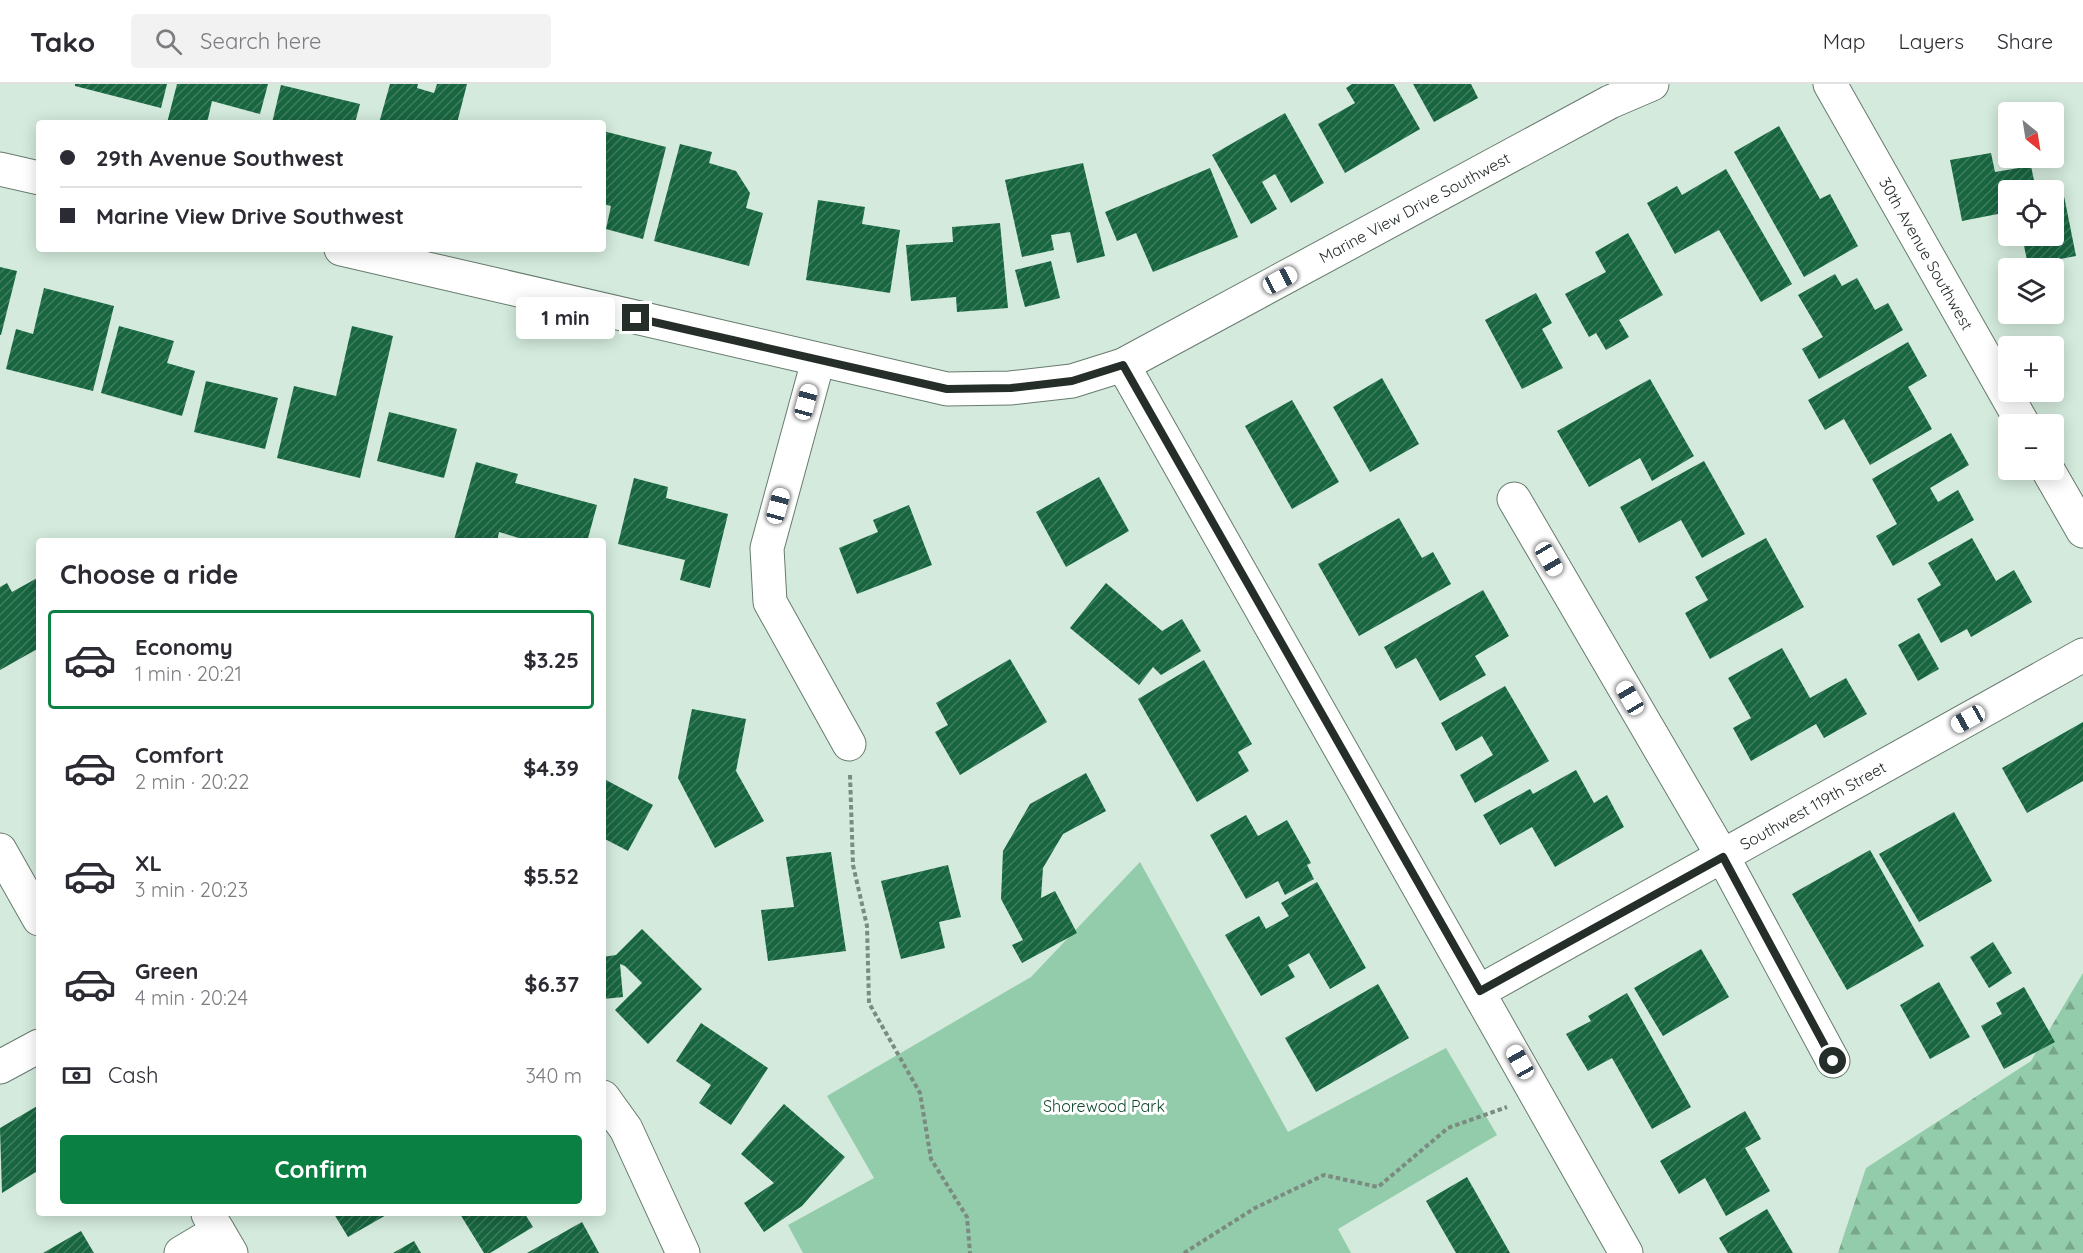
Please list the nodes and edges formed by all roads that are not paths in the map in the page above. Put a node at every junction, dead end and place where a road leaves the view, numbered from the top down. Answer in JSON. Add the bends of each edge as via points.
{"nodes":[{"id":1,"x":1652,"y":84,"type":"edge"},
{"id":2,"x":1830,"y":84,"type":"edge"},
{"id":3,"x":0,"y":169,"type":"edge"},
{"id":4,"x":36,"y":177,"type":"edge"},
{"id":5,"x":354,"y":252,"type":"edge"},
{"id":6,"x":818,"y":361,"type":"junction"},
{"id":7,"x":1123,"y":365,"type":"junction"},
{"id":8,"x":2017,"y":414,"type":"edge"},
{"id":9,"x":2054,"y":480,"type":"edge"},
{"id":10,"x":1514,"y":499,"type":"dead end"},
{"id":11,"x":2083,"y":531,"type":"edge"},
{"id":12,"x":2083,"y":655,"type":"edge"},
{"id":13,"x":849,"y":744,"type":"road end"},
{"id":14,"x":0,"y":850,"type":"edge"},
{"id":15,"x":1723,"y":857,"type":"junction"},
{"id":16,"x":36,"y":914,"type":"edge"},
{"id":17,"x":1480,"y":991,"type":"junction"},
{"id":18,"x":36,"y":1048,"type":"edge"},
{"id":19,"x":1833,"y":1061,"type":"dead end"},
{"id":20,"x":0,"y":1067,"type":"edge"},
{"id":21,"x":606,"y":1101,"type":"edge"},
{"id":22,"x":219,"y":1233,"type":"edge"},
{"id":23,"x":181,"y":1253,"type":"edge"},
{"id":24,"x":683,"y":1253,"type":"edge"},
{"id":25,"x":1626,"y":1253,"type":"edge"}],
"edges":[{"from":1,"to":7,"type":"street","name":"Marine View Drive Southwest","via":[[1610,102]]},
{"from":2,"to":8,"type":"street","name":"30th Avenue Southwest"},
{"from":3,"to":4,"type":"street"},
{"from":5,"to":6,"type":"street","name":"Marine View Drive Southwest"},
{"from":6,"to":7,"type":"street","name":"Marine View Drive Southwest","via":[[947,389],[1011,388],[1072,381]]},
{"from":6,"to":13,"type":"street","via":[[767,548],[770,602]]},
{"from":7,"to":17,"type":"street"},
{"from":9,"to":11,"type":"street"},
{"from":10,"to":15,"type":"street"},
{"from":12,"to":15,"type":"street","name":"Southwest 119th Street"},
{"from":14,"to":16,"type":"street"},
{"from":15,"to":17,"type":"street","name":"Southwest 119th Street"},
{"from":15,"to":19,"type":"street"},
{"from":17,"to":25,"type":"street"},
{"from":18,"to":20,"type":"street"},
{"from":21,"to":24,"type":"street","via":[[626,1129]]},
{"from":22,"to":23,"type":"street"}]}
